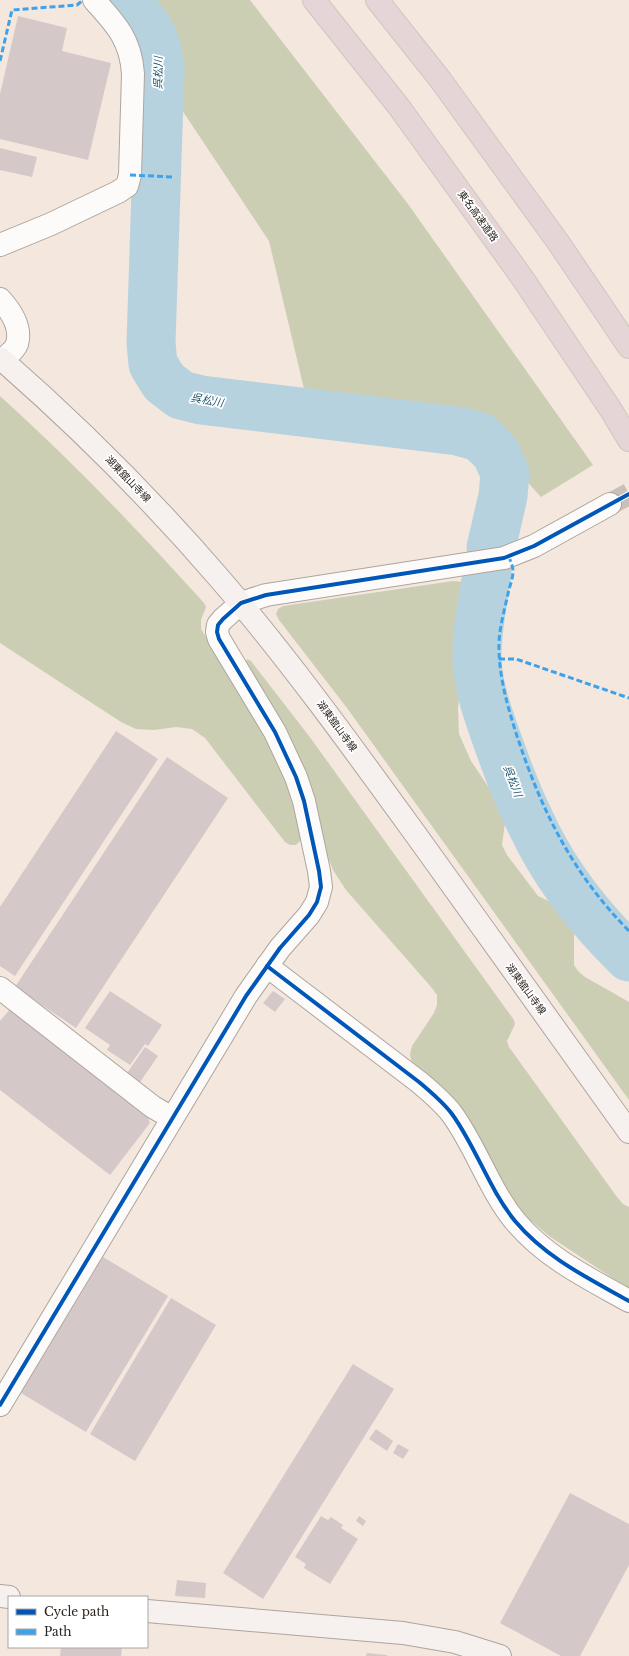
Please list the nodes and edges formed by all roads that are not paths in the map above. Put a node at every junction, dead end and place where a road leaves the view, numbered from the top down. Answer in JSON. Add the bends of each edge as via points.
{"nodes":[{"id":1,"x":94,"y":0,"type":"edge"},
{"id":2,"x":314,"y":0,"type":"edge"},
{"id":3,"x":377,"y":0,"type":"edge"},
{"id":4,"x":0,"y":245,"type":"edge"},
{"id":5,"x":0,"y":299,"type":"edge"},
{"id":6,"x":629,"y":347,"type":"edge"},
{"id":7,"x":1,"y":359,"type":"edge"},
{"id":8,"x":629,"y":440,"type":"edge"},
{"id":9,"x":610,"y":504,"type":"tunnel mouth"},
{"id":10,"x":241,"y":603,"type":"junction"},
{"id":11,"x":267,"y":966,"type":"junction"},
{"id":12,"x":0,"y":988,"type":"edge"},
{"id":13,"x":172,"y":1118,"type":"junction"},
{"id":14,"x":629,"y":1132,"type":"edge"},
{"id":15,"x":629,"y":1302,"type":"edge"},
{"id":16,"x":0,"y":1405,"type":"edge"},
{"id":17,"x":148,"y":1611,"type":"edge"},
{"id":18,"x":500,"y":1656,"type":"edge"}],
"edges":[{"from":1,"to":4,"type":"street","via":[[122,32],[132,59],[130,175],[127,186],[51,224]]},
{"from":2,"to":8,"type":"highway","name":"東名高速道路","via":[[399,107],[512,263]]},
{"from":3,"to":6,"type":"highway","via":[[439,78],[558,242]]},
{"from":5,"to":7,"type":"street","via":[[14,317],[18,331],[17,345]]},
{"from":7,"to":10,"type":"main road","name":"湖東舘山寺線","via":[[135,486]]},
{"from":9,"to":10,"type":"street","via":[[534,546],[504,558],[266,595]]},
{"from":10,"to":11,"type":"street","via":[[218,625],[217,632],[287,754],[304,801],[321,887],[317,902],[309,915]]},
{"from":10,"to":14,"type":"main road","name":"湖東舘山寺線","via":[[332,719]]},
{"from":11,"to":13,"type":"street","via":[[242,1002]]},
{"from":11,"to":15,"type":"street","via":[[437,1097],[452,1114],[499,1197],[533,1240],[566,1265]]},
{"from":12,"to":13,"type":"street","via":[[153,1107]]},
{"from":13,"to":16,"type":"street"},
{"from":17,"to":18,"type":"main road","via":[[403,1633],[455,1642]]}]}
